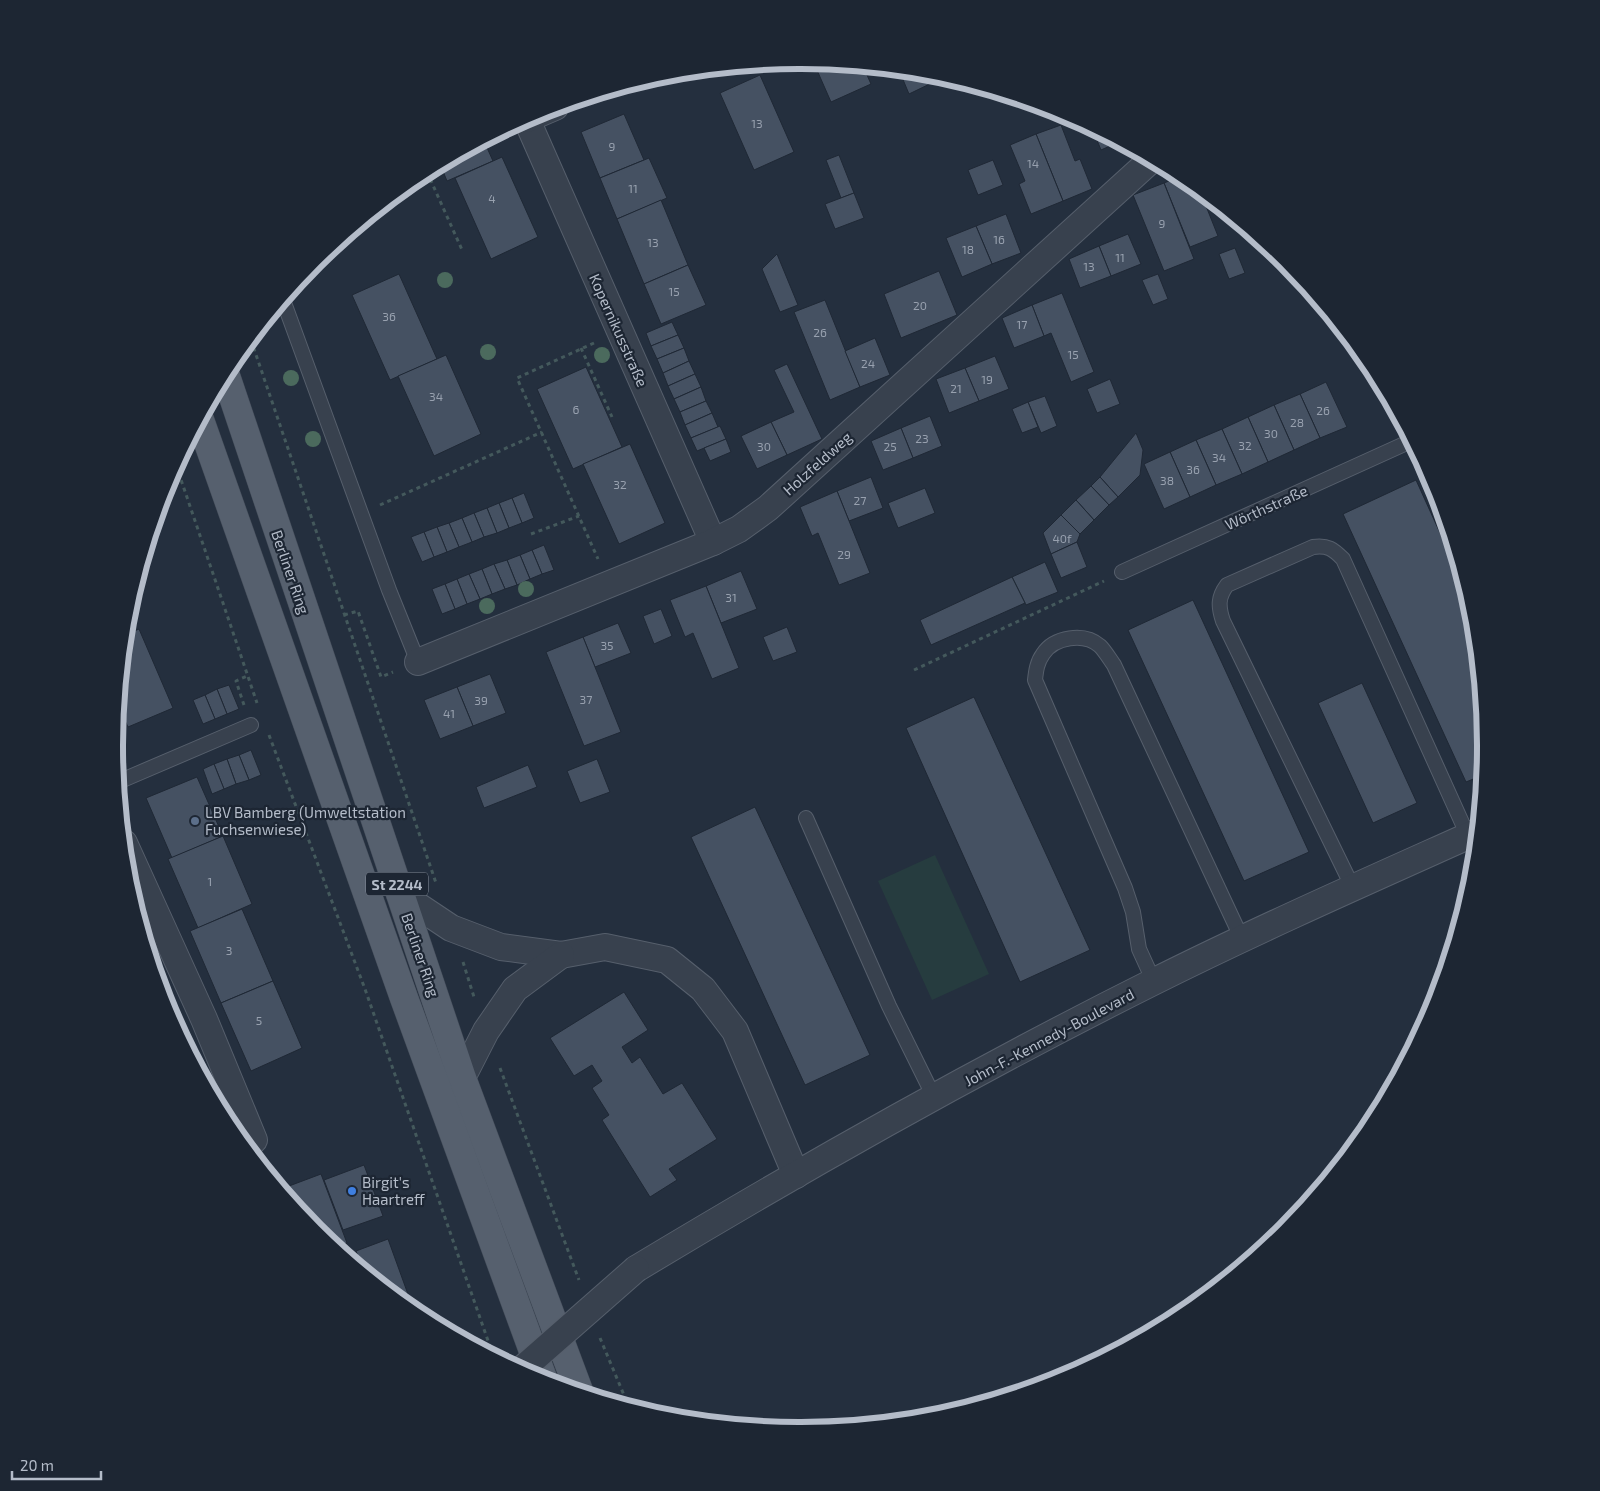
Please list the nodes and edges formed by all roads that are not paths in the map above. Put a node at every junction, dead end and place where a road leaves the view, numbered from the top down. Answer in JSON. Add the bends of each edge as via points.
{"nodes":[{"id":1,"x":530,"y":125,"type":"edge"},
{"id":2,"x":1146,"y":164,"type":"edge"},
{"id":3,"x":285,"y":306,"type":"edge"},
{"id":4,"x":228,"y":384,"type":"edge"},
{"id":5,"x":203,"y":428,"type":"edge"},
{"id":6,"x":1406,"y":443,"type":"edge"},
{"id":7,"x":713,"y":542,"type":"junction"},
{"id":8,"x":1122,"y":572,"type":"road end"},
{"id":9,"x":418,"y":662,"type":"joint"},
{"id":10,"x":251,"y":725,"type":"road end"},
{"id":11,"x":125,"y":779,"type":"edge"},
{"id":12,"x":806,"y":818,"type":"dead end"},
{"id":13,"x":1471,"y":832,"type":"edge"},
{"id":14,"x":1471,"y":834,"type":"edge"},
{"id":15,"x":138,"y":887,"type":"edge"},
{"id":16,"x":1354,"y":888,"type":"junction"},
{"id":17,"x":400,"y":894,"type":"junction"},
{"id":18,"x":1242,"y":939,"type":"junction"},
{"id":19,"x":561,"y":955,"type":"junction"},
{"id":20,"x":1154,"y":982,"type":"junction"},
{"id":21,"x":462,"y":1078,"type":"junction"},
{"id":22,"x":934,"y":1097,"type":"junction"},
{"id":23,"x":252,"y":1142,"type":"edge"},
{"id":24,"x":796,"y":1175,"type":"junction"},
{"id":25,"x":527,"y":1364,"type":"edge"},
{"id":26,"x":540,"y":1371,"type":"edge"},
{"id":27,"x":576,"y":1384,"type":"edge"}],
"edges":[{"from":1,"to":7,"type":"street","name":"Kopernikusstraße"},
{"from":2,"to":7,"type":"street","name":"Holzfeldweg","via":[[768,508],[739,529]]},
{"from":3,"to":9,"type":"lane"},
{"from":4,"to":17,"type":"main road","name":"Berliner Ring","number":"St 2244"},
{"from":5,"to":26,"type":"main road","name":"Berliner Ring","number":"St 2244","via":[[404,998]]},
{"from":6,"to":8,"type":"lane","name":"Wörthstraße"},
{"from":7,"to":9,"type":"street","name":"Holzfeldweg"},
{"from":10,"to":11,"type":"lane"},
{"from":12,"to":22,"type":"lane","via":[[889,1006]]},
{"from":13,"to":16,"type":"lane","via":[[1343,559],[1333,549],[1314,547],[1227,585],[1221,593],[1218,607],[1223,621]]},
{"from":14,"to":16,"type":"street","name":"John-F.-Kennedy-Boulevard"},
{"from":15,"to":23,"type":"street","via":[[204,1019],[254,1140]]},
{"from":16,"to":18,"type":"street","name":"John-F.-Kennedy-Boulevard"},
{"from":17,"to":19,"type":"street","via":[[451,928],[502,947]]},
{"from":17,"to":21,"type":"main road","name":"Berliner Ring","number":"St 2244"},
{"from":18,"to":20,"type":"street","name":"John-F.-Kennedy-Boulevard"},
{"from":18,"to":20,"type":"lane","via":[[1114,665],[1099,644],[1085,638],[1071,638],[1055,644],[1043,652],[1036,666],[1036,680],[1125,888],[1139,949]]},
{"from":19,"to":21,"type":"street","via":[[515,989],[486,1031]]},
{"from":19,"to":24,"type":"street","via":[[605,947],[667,960],[703,989],[735,1031]]},
{"from":20,"to":22,"type":"street","name":"John-F.-Kennedy-Boulevard"},
{"from":21,"to":27,"type":"main road","name":"Berliner Ring","number":"St 2244"},
{"from":22,"to":24,"type":"street","name":"John-F.-Kennedy-Boulevard"},
{"from":24,"to":25,"type":"street","name":"John-F.-Kennedy-Boulevard","bridge":true,"via":[[636,1269]]}]}
